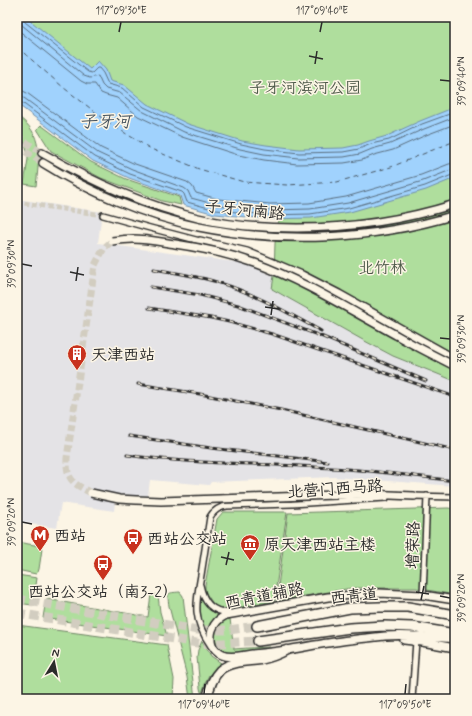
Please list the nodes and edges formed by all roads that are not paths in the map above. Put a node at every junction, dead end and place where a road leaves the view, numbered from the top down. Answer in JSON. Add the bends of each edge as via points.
{"nodes":[{"id":1,"x":42,"y":153,"type":"tunnel mouth"},
{"id":2,"x":43,"y":163,"type":"tunnel mouth"},
{"id":3,"x":455,"y":204,"type":"edge"},
{"id":4,"x":103,"y":215,"type":"tunnel mouth"},
{"id":5,"x":455,"y":215,"type":"edge"},
{"id":6,"x":200,"y":240,"type":"joint"},
{"id":7,"x":112,"y":241,"type":"dead end"},
{"id":8,"x":455,"y":359,"type":"edge"},
{"id":9,"x":455,"y":366,"type":"edge"},
{"id":10,"x":91,"y":493,"type":"tunnel mouth"},
{"id":11,"x":414,"y":496,"type":"junction"},
{"id":12,"x":427,"y":496,"type":"junction"},
{"id":13,"x":455,"y":497,"type":"edge"},
{"id":14,"x":200,"y":583,"type":"junction"},
{"id":15,"x":423,"y":595,"type":"junction"},
{"id":16,"x":455,"y":600,"type":"edge"},
{"id":17,"x":233,"y":614,"type":"junction"},
{"id":18,"x":455,"y":615,"type":"edge"},
{"id":19,"x":257,"y":626,"type":"tunnel mouth"},
{"id":20,"x":455,"y":634,"type":"edge"},
{"id":21,"x":366,"y":638,"type":"junction"},
{"id":22,"x":455,"y":639,"type":"edge"},
{"id":23,"x":258,"y":641,"type":"tunnel mouth"},
{"id":24,"x":416,"y":641,"type":"junction"},
{"id":25,"x":213,"y":648,"type":"junction"},
{"id":26,"x":455,"y":648,"type":"edge"},
{"id":27,"x":286,"y":650,"type":"junction"},
{"id":28,"x":207,"y":699,"type":"edge"},
{"id":29,"x":412,"y":699,"type":"edge"}],
"edges":[{"from":1,"to":3,"type":"street","name":"子牙河南路","via":[[84,176],[166,210],[237,225],[306,228],[360,224],[420,214]]},
{"from":2,"to":5,"type":"street","name":"子牙河南路","via":[[79,183],[157,216],[198,227],[241,233],[285,237],[338,236],[379,232],[433,222]]},
{"from":4,"to":6,"type":"street"},
{"from":6,"to":8,"type":"street","via":[[247,252],[302,275]]},
{"from":7,"to":9,"type":"street","bridge":true,"via":[[153,240],[185,245],[256,264],[293,279]]},
{"from":10,"to":11,"type":"street","bridge":true,"via":[[136,500],[337,495]]},
{"from":11,"to":12,"type":"street","name":"北营门西马路"},
{"from":11,"to":14,"type":"street","name":"北营门西马路","via":[[220,507],[210,517]]},
{"from":12,"to":13,"type":"street","name":"北营门西马路"},
{"from":12,"to":15,"type":"street","name":"增荣路"},
{"from":14,"to":17,"type":"street","via":[[207,603],[218,611]]},
{"from":14,"to":25,"type":"street","via":[[198,621],[205,638]]},
{"from":15,"to":16,"type":"street","name":"西青道辅路"},
{"from":15,"to":17,"type":"street","name":"西青道辅路","via":[[379,593],[328,597]]},
{"from":17,"to":25,"type":"street","name":"西青道辅路","via":[[221,618],[214,625],[211,636]]},
{"from":18,"to":19,"type":"highway","name":"西青道","via":[[408,607],[350,608]]},
{"from":20,"to":23,"type":"highway","name":"西青道","via":[[412,627],[384,626],[350,628]]},
{"from":21,"to":22,"type":"street","via":[[403,635]]},
{"from":21,"to":24,"type":"street"},
{"from":21,"to":27,"type":"street"},
{"from":24,"to":26,"type":"street"},
{"from":24,"to":29,"type":"street"},
{"from":25,"to":27,"type":"street","via":[[222,655],[233,656]]},
{"from":27,"to":28,"type":"main road","via":[[270,657],[237,662],[220,670],[210,687]]}]}
